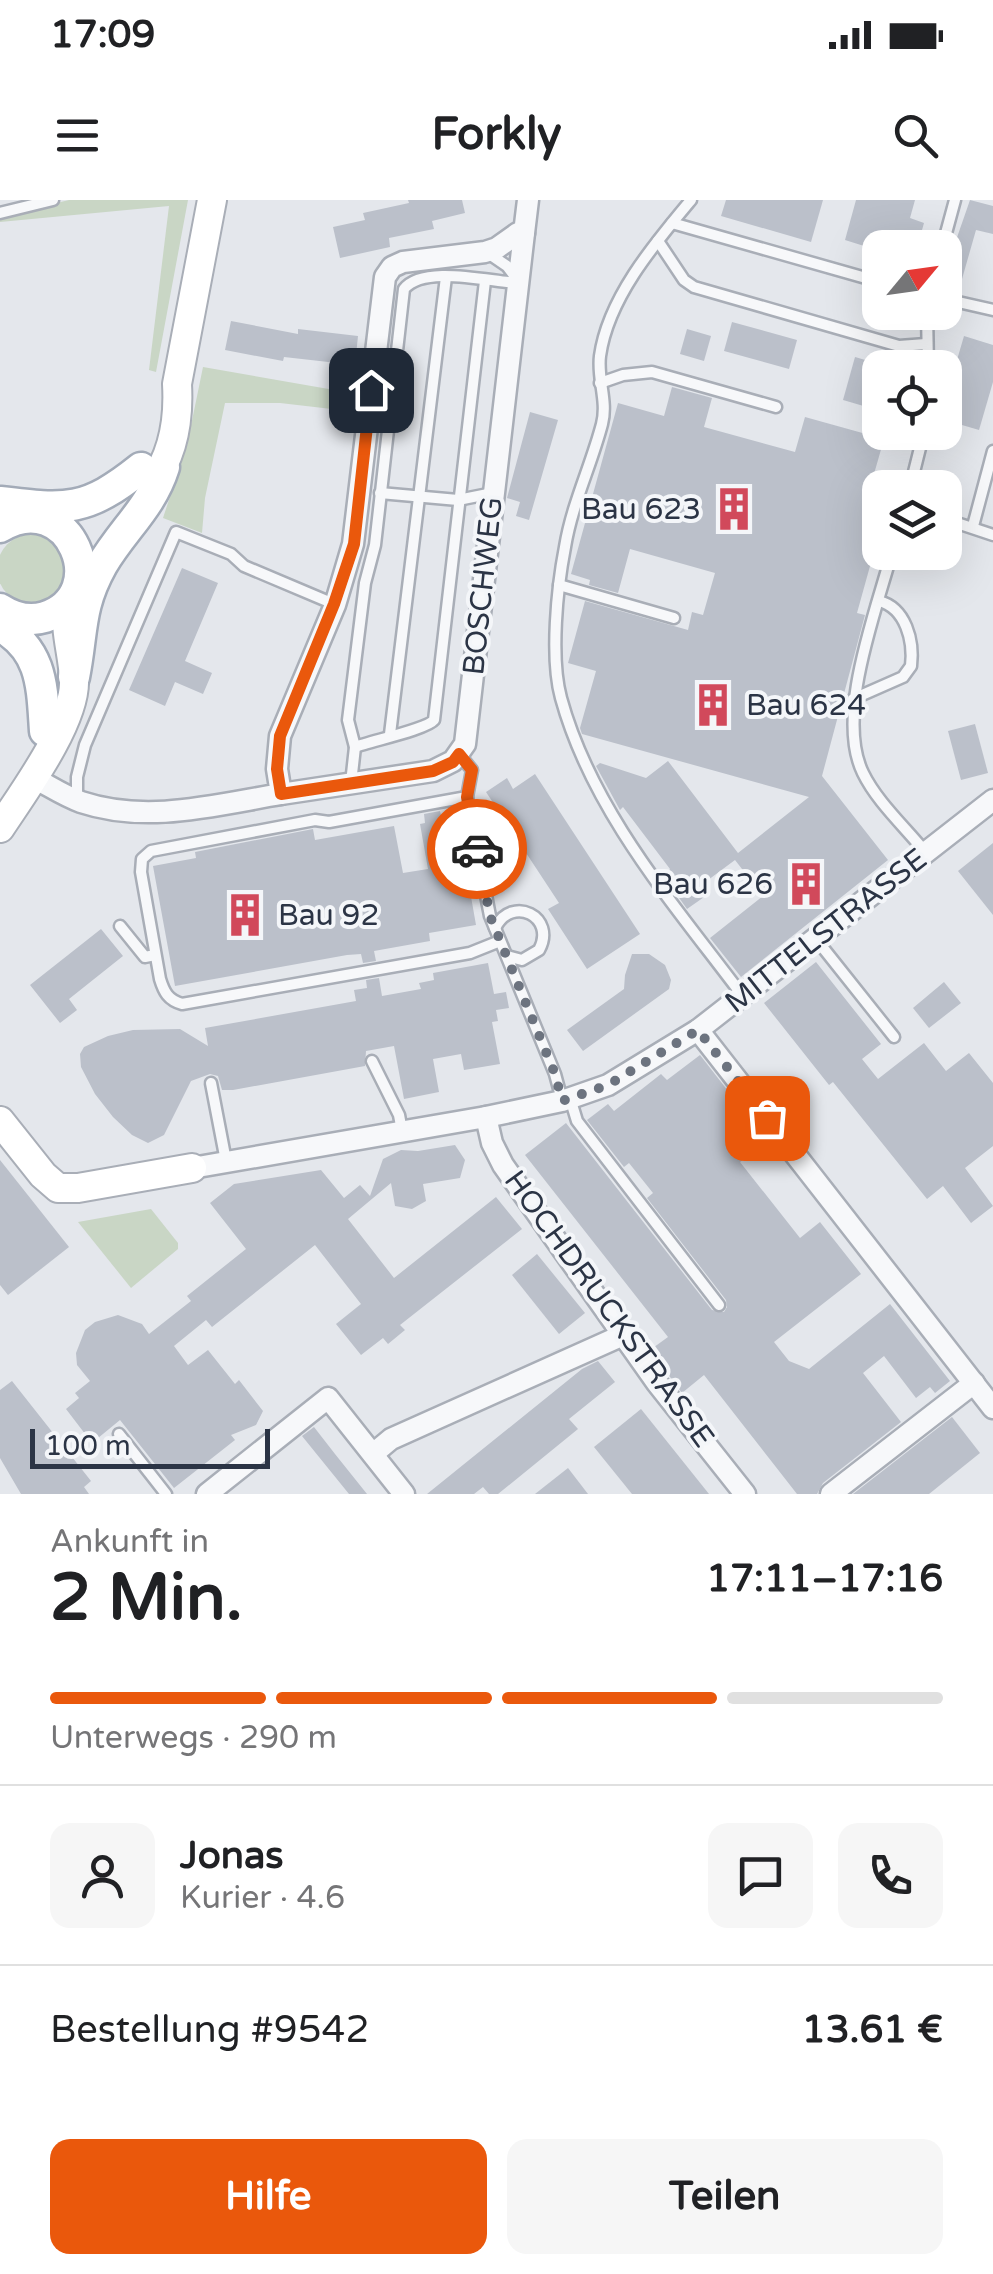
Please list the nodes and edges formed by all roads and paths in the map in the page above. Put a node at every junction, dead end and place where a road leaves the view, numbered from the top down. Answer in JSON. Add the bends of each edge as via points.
{"nodes":[{"id":1,"x":53,"y":200,"type":"edge"},
{"id":2,"x":212,"y":200,"type":"edge"},
{"id":3,"x":691,"y":200,"type":"edge"},
{"id":4,"x":955,"y":200,"type":"edge"},
{"id":5,"x":528,"y":201,"type":"edge"},
{"id":6,"x":0,"y":213,"type":"edge"},
{"id":7,"x":672,"y":223,"type":"junction"},
{"id":8,"x":947,"y":230,"type":"edge"},
{"id":9,"x":524,"y":233,"type":"junction"},
{"id":10,"x":658,"y":241,"type":"junction"},
{"id":11,"x":485,"y":252,"type":"junction"},
{"id":12,"x":446,"y":277,"type":"junction"},
{"id":13,"x":862,"y":277,"type":"edge"},
{"id":14,"x":484,"y":281,"type":"junction"},
{"id":15,"x":518,"y":283,"type":"junction"},
{"id":16,"x":962,"y":303,"type":"edge"},
{"id":17,"x":993,"y":310,"type":"edge"},
{"id":18,"x":927,"y":330,"type":"edge"},
{"id":19,"x":926,"y":344,"type":"junction"},
{"id":20,"x":926,"y":350,"type":"edge"},
{"id":21,"x":600,"y":384,"type":"junction"},
{"id":22,"x":776,"y":407,"type":"dead end"},
{"id":23,"x":993,"y":451,"type":"edge"},
{"id":24,"x":153,"y":468,"type":"junction"},
{"id":25,"x":380,"y":493,"type":"junction"},
{"id":26,"x":493,"y":493,"type":"junction"},
{"id":27,"x":418,"y":497,"type":"junction"},
{"id":28,"x":458,"y":500,"type":"junction"},
{"id":29,"x":0,"y":503,"type":"edge"},
{"id":30,"x":28,"y":518,"type":"edge"},
{"id":31,"x":962,"y":523,"type":"edge"},
{"id":32,"x":972,"y":526,"type":"junction"},
{"id":33,"x":993,"y":534,"type":"edge"},
{"id":34,"x":887,"y":570,"type":"edge"},
{"id":35,"x":559,"y":586,"type":"junction"},
{"id":36,"x":74,"y":591,"type":"junction"},
{"id":37,"x":879,"y":601,"type":"junction"},
{"id":38,"x":334,"y":604,"type":"junction"},
{"id":39,"x":3,"y":617,"type":"edge"},
{"id":40,"x":674,"y":618,"type":"dead end"},
{"id":41,"x":74,"y":677,"type":"junction"},
{"id":42,"x":853,"y":699,"type":"junction"},
{"id":43,"x":45,"y":731,"type":"joint"},
{"id":44,"x":390,"y":734,"type":"junction"},
{"id":45,"x":355,"y":747,"type":"junction"},
{"id":46,"x":459,"y":754,"type":"junction"},
{"id":47,"x":36,"y":771,"type":"junction"},
{"id":48,"x":351,"y":784,"type":"junction"},
{"id":49,"x":281,"y":794,"type":"junction"},
{"id":50,"x":467,"y":797,"type":"junction"},
{"id":51,"x":993,"y":800,"type":"edge"},
{"id":52,"x":77,"y":801,"type":"junction"},
{"id":53,"x":0,"y":828,"type":"edge"},
{"id":54,"x":926,"y":854,"type":"junction"},
{"id":55,"x":120,"y":926,"type":"dead end"},
{"id":56,"x":495,"y":928,"type":"junction"},
{"id":57,"x":816,"y":939,"type":"junction"},
{"id":58,"x":500,"y":941,"type":"junction"},
{"id":59,"x":156,"y":955,"type":"junction"},
{"id":60,"x":506,"y":956,"type":"junction"},
{"id":61,"x":742,"y":996,"type":"junction"},
{"id":62,"x":698,"y":1030,"type":"junction"},
{"id":63,"x":894,"y":1037,"type":"dead end"},
{"id":64,"x":372,"y":1061,"type":"dead end"},
{"id":65,"x":210,"y":1084,"type":"dead end"},
{"id":66,"x":566,"y":1100,"type":"junction"},
{"id":67,"x":486,"y":1117,"type":"junction"},
{"id":68,"x":0,"y":1120,"type":"edge"},
{"id":69,"x":402,"y":1132,"type":"junction"},
{"id":70,"x":226,"y":1162,"type":"junction"},
{"id":71,"x":192,"y":1168,"type":"joint"},
{"id":72,"x":719,"y":1305,"type":"dead end"},
{"id":73,"x":623,"y":1335,"type":"junction"},
{"id":74,"x":974,"y":1383,"type":"junction"},
{"id":75,"x":993,"y":1408,"type":"edge"},
{"id":76,"x":118,"y":1434,"type":"dead end"},
{"id":77,"x":372,"y":1454,"type":"junction"},
{"id":78,"x":166,"y":1494,"type":"edge"},
{"id":79,"x":207,"y":1494,"type":"edge"},
{"id":80,"x":404,"y":1494,"type":"edge"},
{"id":81,"x":745,"y":1494,"type":"edge"},
{"id":82,"x":830,"y":1494,"type":"edge"}],
"edges":[{"from":1,"to":6,"type":"lane"},
{"from":2,"to":24,"type":"street","via":[[177,384]]},
{"from":3,"to":7,"type":"lane"},
{"from":4,"to":8,"type":"lane"},
{"from":5,"to":9,"type":"street","name":"BOSCHWEG"},
{"from":7,"to":10,"type":"lane"},
{"from":7,"to":13,"type":"lane"},
{"from":9,"to":11,"type":"street"},
{"from":9,"to":15,"type":"street","name":"BOSCHWEG"},
{"from":10,"to":19,"type":"lane","via":[[694,288],[898,346]]},
{"from":10,"to":21,"type":"lane","via":[[603,342]]},
{"from":11,"to":15,"type":"lane"},
{"from":11,"to":38,"type":"street","via":[[403,262],[385,277],[359,514]]},
{"from":12,"to":14,"type":"lane"},
{"from":12,"to":25,"type":"lane","via":[[419,277],[404,289]]},
{"from":12,"to":27,"type":"lane"},
{"from":14,"to":15,"type":"lane"},
{"from":14,"to":28,"type":"lane"},
{"from":15,"to":26,"type":"street","name":"BOSCHWEG"},
{"from":16,"to":17,"type":"lane"},
{"from":18,"to":19,"type":"lane"},
{"from":19,"to":20,"type":"lane"},
{"from":21,"to":22,"type":"lane","via":[[652,372]]},
{"from":21,"to":35,"type":"lane","via":[[602,423],[572,510]]},
{"from":23,"to":32,"type":"lane"},
{"from":24,"to":30,"type":"main road","via":[[86,503]]},
{"from":24,"to":36,"type":"street"},
{"from":24,"to":41,"type":"main road","via":[[156,492],[109,554],[86,599]]},
{"from":25,"to":27,"type":"lane"},
{"from":25,"to":45,"type":"lane","via":[[348,720]]},
{"from":26,"to":28,"type":"lane"},
{"from":26,"to":46,"type":"street","name":"BOSCHWEG","via":[[468,733]]},
{"from":27,"to":28,"type":"lane"},
{"from":27,"to":44,"type":"lane"},
{"from":28,"to":44,"type":"lane","via":[[434,720]]},
{"from":29,"to":30,"type":"main road"},
{"from":30,"to":36,"type":"main road","via":[[63,530],[74,545]]},
{"from":31,"to":32,"type":"lane"},
{"from":32,"to":33,"type":"lane"},
{"from":34,"to":37,"type":"lane"},
{"from":35,"to":40,"type":"lane"},
{"from":35,"to":61,"type":"lane","via":[[560,696],[590,772],[630,846]]},
{"from":36,"to":39,"type":"main road","via":[[42,618]]},
{"from":36,"to":41,"type":"street","via":[[66,636]]},
{"from":37,"to":42,"type":"lane"},
{"from":37,"to":42,"type":"lane","via":[[899,612],[911,666],[903,677]]},
{"from":38,"to":49,"type":"street","via":[[280,736]]},
{"from":38,"to":52,"type":"lane","via":[[176,532],[85,746]]},
{"from":39,"to":43,"type":"main road","via":[[38,666]]},
{"from":41,"to":47,"type":"street","via":[[70,710]]},
{"from":42,"to":54,"type":"lane","via":[[864,776]]},
{"from":43,"to":47,"type":"street"},
{"from":44,"to":45,"type":"lane"},
{"from":45,"to":48,"type":"lane"},
{"from":46,"to":48,"type":"street","via":[[433,771]]},
{"from":46,"to":50,"type":"lane","via":[[472,770]]},
{"from":47,"to":52,"type":"street"},
{"from":47,"to":53,"type":"street"},
{"from":48,"to":49,"type":"street"},
{"from":49,"to":52,"type":"street","via":[[162,812]]},
{"from":50,"to":56,"type":"lane"},
{"from":50,"to":59,"type":"lane","via":[[150,851],[140,872]]},
{"from":51,"to":54,"type":"street","name":"MITTELSTRASSE"},
{"from":54,"to":57,"type":"street","name":"MITTELSTRASSE"},
{"from":55,"to":59,"type":"lane","via":[[146,957]]},
{"from":56,"to":58,"type":"lane"},
{"from":56,"to":60,"type":"lane","via":[[513,911],[527,911],[541,923],[539,950],[522,960]]},
{"from":57,"to":61,"type":"street","name":"MITTELSTRASSE"},
{"from":57,"to":63,"type":"lane"},
{"from":58,"to":59,"type":"lane","via":[[470,954],[182,1004],[164,992]]},
{"from":58,"to":60,"type":"lane"},
{"from":60,"to":66,"type":"lane"},
{"from":61,"to":62,"type":"street","name":"MITTELSTRASSE"},
{"from":62,"to":66,"type":"street","name":"MITTELSTRASSE","via":[[608,1085]]},
{"from":62,"to":74,"type":"street"},
{"from":64,"to":69,"type":"lane"},
{"from":65,"to":70,"type":"lane"},
{"from":66,"to":67,"type":"street","name":"MITTELSTRASSE"},
{"from":66,"to":72,"type":"lane"},
{"from":67,"to":69,"type":"street","name":"MITTELSTRASSE"},
{"from":67,"to":73,"type":"street","name":"HOCHDRUCKSTRASSE","via":[[503,1165]]},
{"from":68,"to":71,"type":"street","via":[[58,1188]]},
{"from":69,"to":70,"type":"street","name":"MITTELSTRASSE"},
{"from":70,"to":71,"type":"street","name":"MITTELSTRASSE"},
{"from":73,"to":77,"type":"street","via":[[391,1439]]},
{"from":73,"to":81,"type":"street","name":"HOCHDRUCKSTRASSE"},
{"from":74,"to":75,"type":"street"},
{"from":74,"to":82,"type":"street"},
{"from":76,"to":78,"type":"lane"},
{"from":77,"to":79,"type":"street","via":[[328,1398]]},
{"from":77,"to":80,"type":"street"}]}
